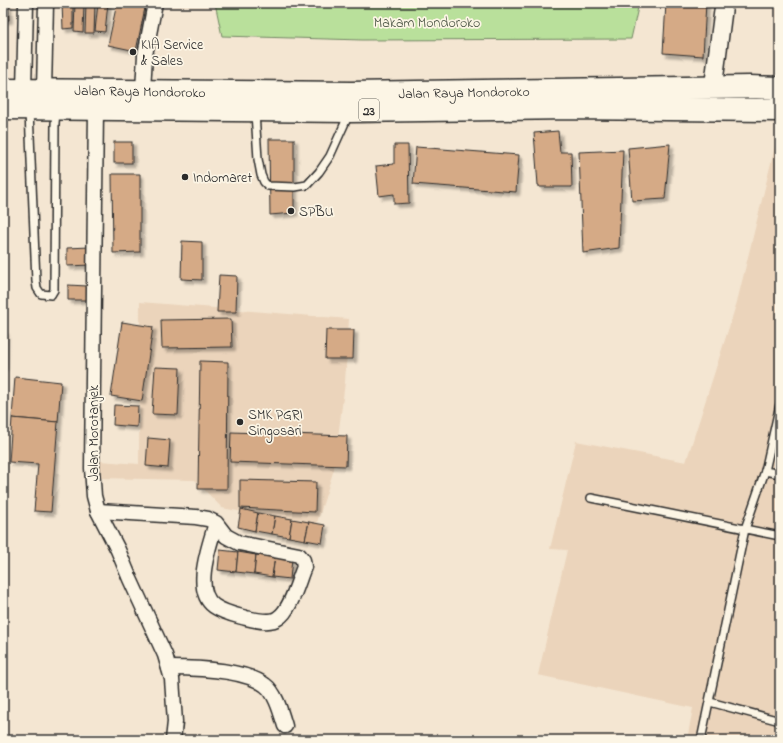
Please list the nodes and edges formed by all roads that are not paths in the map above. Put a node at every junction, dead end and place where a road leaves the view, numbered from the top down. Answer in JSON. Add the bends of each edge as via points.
{"nodes":[{"id":1,"x":26,"y":3,"type":"edge"},
{"id":2,"x":46,"y":3,"type":"edge"},
{"id":3,"x":155,"y":3,"type":"edge"},
{"id":4,"x":724,"y":3,"type":"edge"},
{"id":5,"x":45,"y":51,"type":"junction"},
{"id":6,"x":25,"y":53,"type":"junction"},
{"id":7,"x":780,"y":88,"type":"edge"},
{"id":8,"x":713,"y":89,"type":"junction"},
{"id":9,"x":25,"y":95,"type":"edge"},
{"id":10,"x":143,"y":100,"type":"junction"},
{"id":11,"x":351,"y":102,"type":"junction"},
{"id":12,"x":3,"y":108,"type":"edge"},
{"id":13,"x":56,"y":108,"type":"junction"},
{"id":14,"x":96,"y":109,"type":"junction"},
{"id":15,"x":255,"y":110,"type":"junction"},
{"id":16,"x":775,"y":110,"type":"edge"},
{"id":17,"x":780,"y":404,"type":"edge"},
{"id":18,"x":765,"y":471,"type":"junction"},
{"id":19,"x":780,"y":474,"type":"edge"},
{"id":20,"x":591,"y":498,"type":"dead end"},
{"id":21,"x":98,"y":511,"type":"junction"},
{"id":22,"x":216,"y":523,"type":"junction"},
{"id":23,"x":746,"y":529,"type":"junction"},
{"id":24,"x":780,"y":536,"type":"edge"},
{"id":25,"x":169,"y":668,"type":"junction"},
{"id":26,"x":710,"y":702,"type":"junction"},
{"id":27,"x":780,"y":720,"type":"edge"},
{"id":28,"x":285,"y":726,"type":"dead end"},
{"id":29,"x":173,"y":740,"type":"edge"},
{"id":30,"x":701,"y":740,"type":"edge"}],
"edges":[{"from":1,"to":6,"type":"street"},
{"from":2,"to":5,"type":"street"},
{"from":3,"to":10,"type":"street","via":[[145,55]]},
{"from":4,"to":8,"type":"street"},
{"from":5,"to":6,"type":"street"},
{"from":5,"to":9,"type":"street"},
{"from":6,"to":9,"type":"street"},
{"from":7,"to":8,"type":"highway","name":"Jalan Raya Mondoroko","number":"23"},
{"from":8,"to":11,"type":"highway","name":"Jalan Raya Mondoroko","number":"23"},
{"from":9,"to":10,"type":"highway","name":"Jalan Raya Mondoroko","number":"23"},
{"from":9,"to":12,"type":"highway","name":"Jalan Raya Mondoroko","number":"23"},
{"from":9,"to":13,"type":"highway","name":"Jalan Raya Mondoroko","number":"23"},
{"from":9,"to":13,"type":"lane","via":[[37,288],[41,294],[51,295],[54,290]]},
{"from":10,"to":11,"type":"highway","name":"Jalan Raya Mondoroko","number":"23","via":[[243,93]]},
{"from":10,"to":14,"type":"highway","name":"Jalan Raya Mondoroko","number":"23"},
{"from":10,"to":15,"type":"highway","name":"Jalan Raya Mondoroko","number":"23","via":[[205,109]]},
{"from":11,"to":15,"type":"highway","name":"Jalan Raya Mondoroko","number":"23"},
{"from":11,"to":15,"type":"lane","via":[[330,156],[307,185],[295,188],[268,186],[264,182],[258,159]]},
{"from":11,"to":16,"type":"highway","name":"Jalan Raya Mondoroko","number":"23"},
{"from":13,"to":14,"type":"highway","name":"Jalan Raya Mondoroko","number":"23"},
{"from":14,"to":21,"type":"street","name":"Jalan Morotanjek","via":[[92,468]]},
{"from":17,"to":18,"type":"lane"},
{"from":18,"to":19,"type":"lane"},
{"from":18,"to":23,"type":"lane"},
{"from":20,"to":23,"type":"lane"},
{"from":21,"to":22,"type":"street","via":[[196,517]]},
{"from":21,"to":25,"type":"street","name":"Jalan Morotanjek","via":[[118,550]]},
{"from":22,"to":22,"type":"street","via":[[203,571],[204,591],[208,599],[214,606],[229,614],[256,620],[278,619],[289,604],[304,567],[302,558],[291,552],[239,543],[226,536]]},
{"from":23,"to":24,"type":"lane"},
{"from":23,"to":26,"type":"lane"},
{"from":25,"to":28,"type":"street","via":[[198,668],[250,677],[266,685],[277,702]]},
{"from":25,"to":29,"type":"street","name":"Jalan Morotanjek","via":[[174,700]]},
{"from":26,"to":27,"type":"lane"},
{"from":26,"to":30,"type":"lane"}]}
